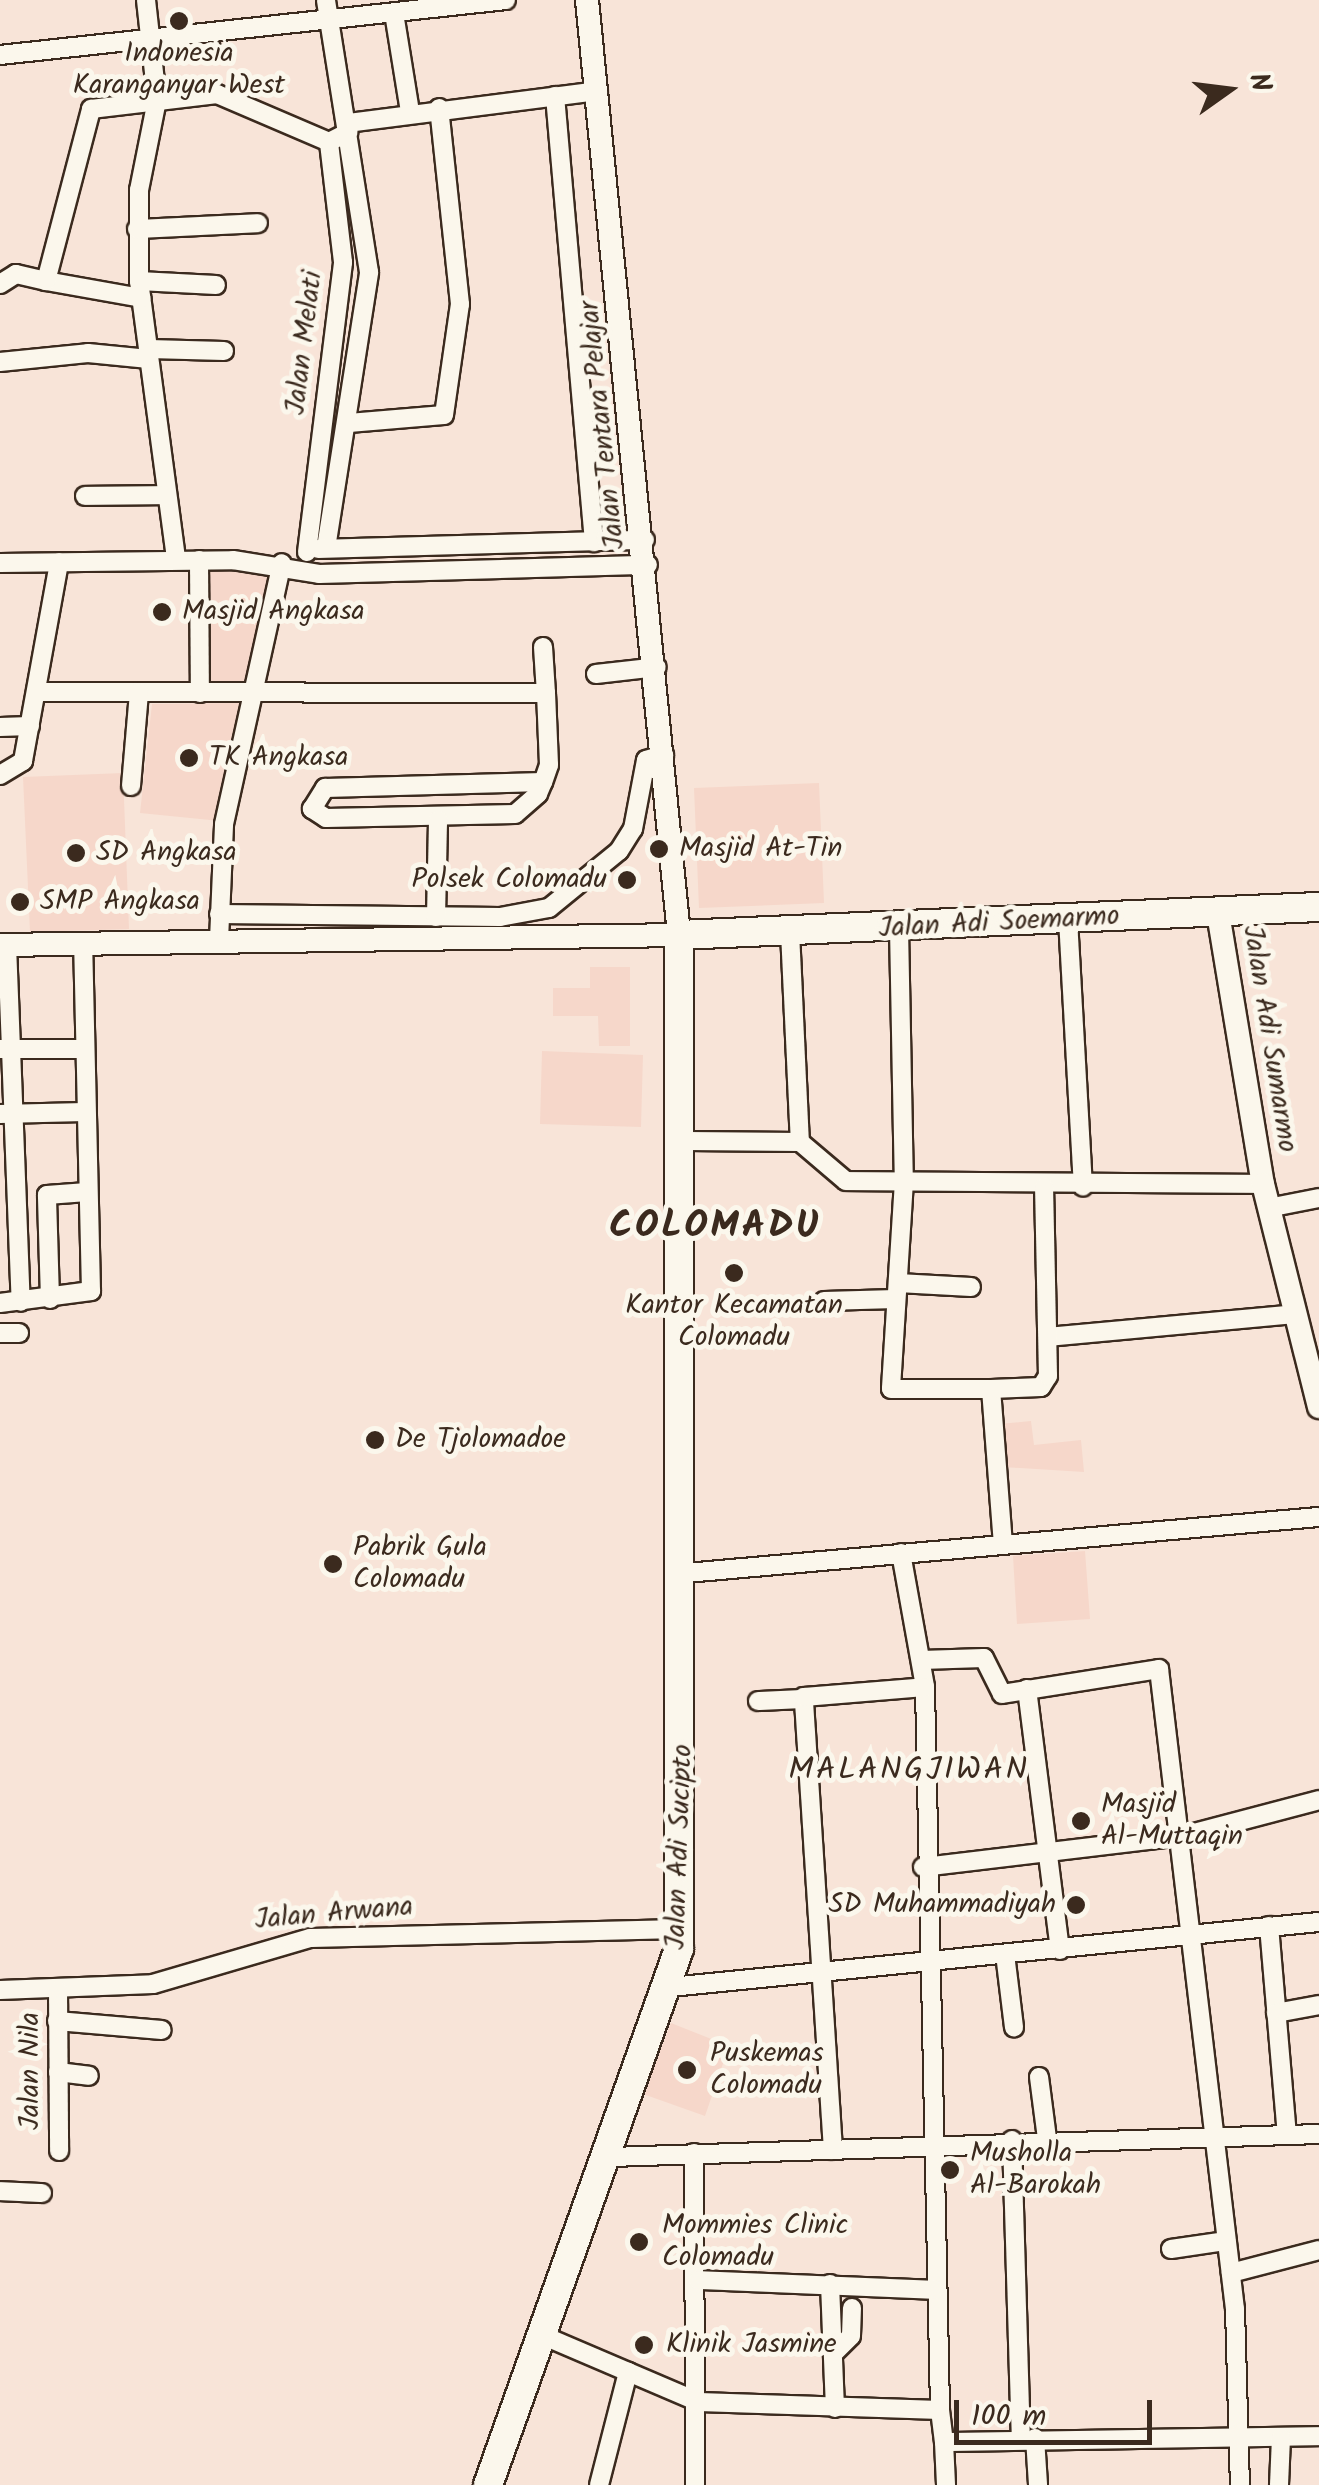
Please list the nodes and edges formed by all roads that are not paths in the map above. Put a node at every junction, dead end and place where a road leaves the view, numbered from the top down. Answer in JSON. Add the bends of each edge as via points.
{"nodes":[{"id":1,"x":146,"y":0,"type":"edge"},
{"id":2,"x":326,"y":0,"type":"edge"},
{"id":3,"x":506,"y":0,"type":"edge"},
{"id":4,"x":587,"y":0,"type":"edge"},
{"id":5,"x":451,"y":3,"type":"edge"},
{"id":6,"x":394,"y":12,"type":"junction"},
{"id":7,"x":329,"y":20,"type":"junction"},
{"id":8,"x":151,"y":40,"type":"junction"},
{"id":9,"x":0,"y":55,"type":"edge"},
{"id":10,"x":598,"y":91,"type":"junction"},
{"id":11,"x":555,"y":96,"type":"junction"},
{"id":12,"x":157,"y":100,"type":"junction"},
{"id":13,"x":440,"y":108,"type":"junction"},
{"id":14,"x":410,"y":112,"type":"junction"},
{"id":15,"x":348,"y":128,"type":"junction"},
{"id":16,"x":329,"y":142,"type":"junction"},
{"id":17,"x":258,"y":223,"type":"dead end"},
{"id":18,"x":137,"y":229,"type":"junction"},
{"id":19,"x":46,"y":280,"type":"junction"},
{"id":20,"x":0,"y":284,"type":"edge"},
{"id":21,"x":216,"y":285,"type":"dead end"},
{"id":22,"x":140,"y":289,"type":"junction"},
{"id":23,"x":224,"y":351,"type":"dead end"},
{"id":24,"x":149,"y":354,"type":"junction"},
{"id":25,"x":0,"y":362,"type":"edge"},
{"id":26,"x":349,"y":422,"type":"junction"},
{"id":27,"x":85,"y":496,"type":"dead end"},
{"id":28,"x":166,"y":496,"type":"junction"},
{"id":29,"x":645,"y":540,"type":"junction"},
{"id":30,"x":594,"y":542,"type":"junction"},
{"id":31,"x":326,"y":548,"type":"junction"},
{"id":32,"x":176,"y":559,"type":"junction"},
{"id":33,"x":200,"y":560,"type":"junction"},
{"id":34,"x":294,"y":560,"type":"junction"},
{"id":35,"x":58,"y":562,"type":"junction"},
{"id":36,"x":0,"y":564,"type":"edge"},
{"id":37,"x":648,"y":565,"type":"junction"},
{"id":38,"x":543,"y":648,"type":"dead end"},
{"id":39,"x":657,"y":666,"type":"junction"},
{"id":40,"x":596,"y":674,"type":"dead end"},
{"id":41,"x":37,"y":692,"type":"junction"},
{"id":42,"x":139,"y":692,"type":"junction"},
{"id":43,"x":200,"y":693,"type":"junction"},
{"id":44,"x":546,"y":693,"type":"junction"},
{"id":45,"x":253,"y":694,"type":"junction"},
{"id":46,"x":30,"y":726,"type":"junction"},
{"id":47,"x":0,"y":727,"type":"edge"},
{"id":48,"x":664,"y":755,"type":"junction"},
{"id":49,"x":0,"y":774,"type":"edge"},
{"id":50,"x":543,"y":782,"type":"junction"},
{"id":51,"x":131,"y":786,"type":"dead end"},
{"id":52,"x":438,"y":820,"type":"junction"},
{"id":53,"x":673,"y":843,"type":"joint"},
{"id":54,"x":1319,"y":907,"type":"edge"},
{"id":55,"x":1218,"y":912,"type":"junction"},
{"id":56,"x":219,"y":914,"type":"junction"},
{"id":57,"x":436,"y":917,"type":"junction"},
{"id":58,"x":1068,"y":919,"type":"junction"},
{"id":59,"x":899,"y":928,"type":"junction"},
{"id":60,"x":790,"y":932,"type":"junction"},
{"id":61,"x":679,"y":935,"type":"junction"},
{"id":62,"x":219,"y":940,"type":"junction"},
{"id":63,"x":83,"y":944,"type":"junction"},
{"id":64,"x":3,"y":945,"type":"edge"},
{"id":65,"x":4,"y":1049,"type":"edge"},
{"id":66,"x":84,"y":1049,"type":"junction"},
{"id":67,"x":85,"y":1112,"type":"junction"},
{"id":68,"x":6,"y":1113,"type":"edge"},
{"id":69,"x":688,"y":1141,"type":"junction"},
{"id":70,"x":800,"y":1142,"type":"junction"},
{"id":71,"x":680,"y":1176,"type":"junction"},
{"id":72,"x":904,"y":1181,"type":"junction"},
{"id":73,"x":1262,"y":1184,"type":"junction"},
{"id":74,"x":7,"y":1186,"type":"edge"},
{"id":75,"x":1044,"y":1187,"type":"junction"},
{"id":76,"x":1083,"y":1187,"type":"junction"},
{"id":77,"x":88,"y":1192,"type":"junction"},
{"id":78,"x":1319,"y":1198,"type":"edge"},
{"id":79,"x":1268,"y":1208,"type":"junction"},
{"id":80,"x":970,"y":1287,"type":"dead end"},
{"id":81,"x":897,"y":1291,"type":"junction"},
{"id":82,"x":50,"y":1299,"type":"junction"},
{"id":83,"x":824,"y":1301,"type":"dead end"},
{"id":84,"x":21,"y":1302,"type":"junction"},
{"id":85,"x":0,"y":1303,"type":"edge"},
{"id":86,"x":1294,"y":1314,"type":"junction"},
{"id":87,"x":1048,"y":1337,"type":"junction"},
{"id":88,"x":991,"y":1390,"type":"junction"},
{"id":89,"x":1319,"y":1407,"type":"edge"},
{"id":90,"x":1319,"y":1516,"type":"edge"},
{"id":91,"x":1002,"y":1546,"type":"junction"},
{"id":92,"x":901,"y":1553,"type":"junction"},
{"id":93,"x":686,"y":1574,"type":"junction"},
{"id":94,"x":921,"y":1660,"type":"junction"},
{"id":95,"x":925,"y":1687,"type":"junction"},
{"id":96,"x":1027,"y":1689,"type":"junction"},
{"id":97,"x":804,"y":1700,"type":"junction"},
{"id":98,"x":758,"y":1701,"type":"dead end"},
{"id":99,"x":1319,"y":1800,"type":"edge"},
{"id":100,"x":1183,"y":1836,"type":"junction"},
{"id":101,"x":1048,"y":1853,"type":"junction"},
{"id":102,"x":924,"y":1867,"type":"junction"},
{"id":103,"x":1319,"y":1922,"type":"edge"},
{"id":104,"x":1269,"y":1926,"type":"junction"},
{"id":105,"x":680,"y":1928,"type":"junction"},
{"id":106,"x":1193,"y":1935,"type":"junction"},
{"id":107,"x":1060,"y":1950,"type":"junction"},
{"id":108,"x":1005,"y":1954,"type":"junction"},
{"id":109,"x":924,"y":1963,"type":"junction"},
{"id":110,"x":820,"y":1974,"type":"junction"},
{"id":111,"x":671,"y":1988,"type":"junction"},
{"id":112,"x":0,"y":1990,"type":"edge"},
{"id":113,"x":58,"y":1990,"type":"junction"},
{"id":114,"x":1319,"y":2006,"type":"edge"},
{"id":115,"x":1276,"y":2013,"type":"junction"},
{"id":116,"x":57,"y":2022,"type":"junction"},
{"id":117,"x":1014,"y":2028,"type":"dead end"},
{"id":118,"x":162,"y":2030,"type":"dead end"},
{"id":119,"x":58,"y":2072,"type":"junction"},
{"id":120,"x":89,"y":2076,"type":"dead end"},
{"id":121,"x":1040,"y":2077,"type":"dead end"},
{"id":122,"x":1287,"y":2134,"type":"junction"},
{"id":123,"x":1319,"y":2134,"type":"edge"},
{"id":124,"x":1214,"y":2135,"type":"junction"},
{"id":125,"x":1046,"y":2139,"type":"junction"},
{"id":126,"x":1012,"y":2140,"type":"junction"},
{"id":127,"x":932,"y":2145,"type":"junction"},
{"id":128,"x":833,"y":2150,"type":"junction"},
{"id":129,"x":59,"y":2151,"type":"dead end"},
{"id":130,"x":694,"y":2153,"type":"junction"},
{"id":131,"x":611,"y":2157,"type":"junction"},
{"id":132,"x":0,"y":2190,"type":"edge"},
{"id":133,"x":42,"y":2193,"type":"dead end"},
{"id":134,"x":1226,"y":2241,"type":"junction"},
{"id":135,"x":1170,"y":2249,"type":"dead end"},
{"id":136,"x":1319,"y":2250,"type":"edge"},
{"id":137,"x":1230,"y":2274,"type":"junction"},
{"id":138,"x":698,"y":2280,"type":"junction"},
{"id":139,"x":830,"y":2284,"type":"junction"},
{"id":140,"x":935,"y":2290,"type":"junction"},
{"id":141,"x":852,"y":2308,"type":"dead end"},
{"id":142,"x":544,"y":2336,"type":"junction"},
{"id":143,"x":832,"y":2354,"type":"junction"},
{"id":144,"x":628,"y":2372,"type":"junction"},
{"id":145,"x":699,"y":2402,"type":"junction"},
{"id":146,"x":835,"y":2408,"type":"junction"},
{"id":147,"x":940,"y":2410,"type":"junction"},
{"id":148,"x":1281,"y":2436,"type":"junction"},
{"id":149,"x":1319,"y":2436,"type":"edge"},
{"id":150,"x":1244,"y":2437,"type":"junction"},
{"id":151,"x":1028,"y":2438,"type":"junction"},
{"id":152,"x":944,"y":2442,"type":"junction"},
{"id":153,"x":488,"y":2485,"type":"edge"},
{"id":154,"x":599,"y":2485,"type":"edge"},
{"id":155,"x":694,"y":2485,"type":"edge"},
{"id":156,"x":946,"y":2485,"type":"edge"},
{"id":157,"x":1038,"y":2485,"type":"edge"},
{"id":158,"x":1240,"y":2485,"type":"edge"},
{"id":159,"x":1279,"y":2485,"type":"edge"}],
"edges":[{"from":1,"to":8,"type":"street"},
{"from":2,"to":7,"type":"street"},
{"from":3,"to":5,"type":"street"},
{"from":4,"to":10,"type":"main road","name":"Jalan Tentara Pelajar"},
{"from":5,"to":6,"type":"street"},
{"from":6,"to":7,"type":"street"},
{"from":6,"to":14,"type":"street"},
{"from":7,"to":8,"type":"street"},
{"from":7,"to":15,"type":"street"},
{"from":8,"to":9,"type":"street"},
{"from":8,"to":12,"type":"street"},
{"from":10,"to":11,"type":"street"},
{"from":10,"to":29,"type":"main road","name":"Jalan Tentara Pelajar"},
{"from":11,"to":13,"type":"street"},
{"from":11,"to":30,"type":"street"},
{"from":12,"to":16,"type":"street","via":[[218,94]]},
{"from":12,"to":18,"type":"street"},
{"from":12,"to":19,"type":"street","via":[[86,113]]},
{"from":13,"to":14,"type":"street"},
{"from":13,"to":26,"type":"street","via":[[460,267],[444,416]]},
{"from":14,"to":15,"type":"street"},
{"from":15,"to":16,"type":"street"},
{"from":15,"to":26,"type":"street","via":[[369,272]]},
{"from":16,"to":34,"type":"street","name":"Jalan Melati","via":[[344,248]]},
{"from":17,"to":18,"type":"street"},
{"from":18,"to":22,"type":"street"},
{"from":19,"to":20,"type":"street","via":[[16,274]]},
{"from":19,"to":22,"type":"street"},
{"from":21,"to":22,"type":"street"},
{"from":22,"to":24,"type":"street"},
{"from":23,"to":24,"type":"street"},
{"from":24,"to":25,"type":"street"},
{"from":24,"to":28,"type":"street"},
{"from":26,"to":31,"type":"street"},
{"from":27,"to":28,"type":"street"},
{"from":28,"to":32,"type":"street"},
{"from":29,"to":30,"type":"street"},
{"from":29,"to":37,"type":"main road","name":"Jalan Tentara Pelajar"},
{"from":30,"to":31,"type":"street"},
{"from":31,"to":34,"type":"street"},
{"from":32,"to":33,"type":"street"},
{"from":32,"to":35,"type":"street"},
{"from":33,"to":34,"type":"street"},
{"from":33,"to":43,"type":"street"},
{"from":34,"to":37,"type":"street","via":[[319,574]]},
{"from":34,"to":45,"type":"street","name":"Jalan Melati"},
{"from":35,"to":36,"type":"street"},
{"from":35,"to":41,"type":"street"},
{"from":37,"to":39,"type":"main road","name":"Jalan Tentara Pelajar"},
{"from":38,"to":44,"type":"street"},
{"from":39,"to":40,"type":"street"},
{"from":39,"to":48,"type":"main road","name":"Jalan Tentara Pelajar"},
{"from":41,"to":42,"type":"street"},
{"from":41,"to":46,"type":"street"},
{"from":42,"to":43,"type":"street"},
{"from":42,"to":51,"type":"street"},
{"from":43,"to":45,"type":"street"},
{"from":44,"to":45,"type":"street"},
{"from":44,"to":50,"type":"street"},
{"from":45,"to":56,"type":"street","name":"Jalan Melati","via":[[224,824]]},
{"from":46,"to":47,"type":"street"},
{"from":46,"to":49,"type":"street","via":[[23,761]]},
{"from":48,"to":53,"type":"main road","name":"Jalan Tentara Pelajar"},
{"from":48,"to":57,"type":"street","via":[[646,760],[633,829],[619,851],[561,902],[514,916]]},
{"from":50,"to":52,"type":"street","via":[[510,817]]},
{"from":50,"to":52,"type":"street","via":[[325,788],[311,802],[326,818]]},
{"from":52,"to":57,"type":"street"},
{"from":53,"to":61,"type":"main road","name":"Jalan Adi Sucipto"},
{"from":54,"to":55,"type":"highway","name":"Jalan Adi Soemarmo"},
{"from":55,"to":58,"type":"highway","name":"Jalan Adi Soemarmo"},
{"from":55,"to":73,"type":"main road","name":"Jalan Adi Sumarmo"},
{"from":56,"to":57,"type":"street"},
{"from":56,"to":62,"type":"street","name":"Jalan Melati"},
{"from":58,"to":59,"type":"highway","name":"Jalan Adi Soemarmo"},
{"from":58,"to":76,"type":"street"},
{"from":59,"to":60,"type":"highway","name":"Jalan Adi Soemarmo"},
{"from":59,"to":72,"type":"street"},
{"from":60,"to":61,"type":"highway","name":"Jalan Adi Soemarmo"},
{"from":60,"to":70,"type":"street"},
{"from":61,"to":62,"type":"main road"},
{"from":61,"to":69,"type":"highway","name":"Jalan Adi Sucipto"},
{"from":61,"to":71,"type":"highway","name":"Jalan Adi Sucipto"},
{"from":62,"to":63,"type":"main road"},
{"from":63,"to":64,"type":"main road"},
{"from":63,"to":66,"type":"street"},
{"from":64,"to":65,"type":"street"},
{"from":65,"to":66,"type":"street"},
{"from":65,"to":68,"type":"street"},
{"from":66,"to":67,"type":"street"},
{"from":67,"to":68,"type":"street"},
{"from":67,"to":77,"type":"street"},
{"from":68,"to":74,"type":"street"},
{"from":69,"to":70,"type":"street"},
{"from":69,"to":71,"type":"highway","name":"Jalan Adi Sucipto"},
{"from":70,"to":72,"type":"street","via":[[837,1178]]},
{"from":71,"to":93,"type":"highway","name":"Jalan Adi Sucipto"},
{"from":72,"to":75,"type":"street"},
{"from":72,"to":81,"type":"street"},
{"from":73,"to":76,"type":"street"},
{"from":73,"to":79,"type":"main road","name":"Jalan Adi Sumarmo"},
{"from":74,"to":84,"type":"street"},
{"from":75,"to":76,"type":"street"},
{"from":75,"to":87,"type":"street"},
{"from":77,"to":82,"type":"street","via":[[91,1290]]},
{"from":77,"to":82,"type":"street","via":[[46,1195]]},
{"from":78,"to":79,"type":"street"},
{"from":79,"to":86,"type":"main road","name":"Jalan Adi Sumarmo"},
{"from":80,"to":81,"type":"street"},
{"from":81,"to":83,"type":"street"},
{"from":81,"to":88,"type":"street","via":[[892,1392]]},
{"from":82,"to":84,"type":"street"},
{"from":84,"to":85,"type":"street"},
{"from":86,"to":87,"type":"street"},
{"from":86,"to":89,"type":"main road","name":"Jalan Adi Sumarmo"},
{"from":87,"to":88,"type":"street","via":[[1046,1383]]},
{"from":88,"to":91,"type":"street"},
{"from":90,"to":91,"type":"street"},
{"from":91,"to":92,"type":"street"},
{"from":92,"to":93,"type":"street"},
{"from":92,"to":94,"type":"street"},
{"from":93,"to":105,"type":"highway","name":"Jalan Adi Sucipto"},
{"from":94,"to":95,"type":"street"},
{"from":94,"to":96,"type":"street","via":[[984,1658],[999,1693]]},
{"from":95,"to":97,"type":"street"},
{"from":95,"to":102,"type":"street"},
{"from":96,"to":100,"type":"street","via":[[1159,1669]]},
{"from":96,"to":101,"type":"street"},
{"from":97,"to":98,"type":"street"},
{"from":97,"to":110,"type":"street"},
{"from":99,"to":100,"type":"street"},
{"from":100,"to":101,"type":"street"},
{"from":100,"to":106,"type":"street"},
{"from":101,"to":102,"type":"street"},
{"from":101,"to":107,"type":"street"},
{"from":102,"to":109,"type":"street"},
{"from":103,"to":104,"type":"street"},
{"from":104,"to":106,"type":"street"},
{"from":104,"to":115,"type":"street"},
{"from":105,"to":111,"type":"highway","name":"Jalan Adi Sucipto"},
{"from":105,"to":113,"type":"street","name":"Jalan Arwana","via":[[310,1938],[216,1959],[160,1983]]},
{"from":106,"to":107,"type":"street"},
{"from":106,"to":124,"type":"street"},
{"from":107,"to":108,"type":"street"},
{"from":108,"to":109,"type":"street"},
{"from":108,"to":117,"type":"street"},
{"from":109,"to":110,"type":"street"},
{"from":109,"to":127,"type":"street"},
{"from":110,"to":111,"type":"street"},
{"from":110,"to":128,"type":"street"},
{"from":111,"to":131,"type":"highway","name":"Jalan Adi Sucipto"},
{"from":112,"to":113,"type":"street","name":"Jalan Arwana"},
{"from":113,"to":116,"type":"street","name":"Jalan Nila"},
{"from":114,"to":115,"type":"street"},
{"from":115,"to":122,"type":"street"},
{"from":116,"to":118,"type":"street"},
{"from":116,"to":119,"type":"street","name":"Jalan Nila"},
{"from":119,"to":120,"type":"street"},
{"from":119,"to":129,"type":"street","name":"Jalan Nila"},
{"from":121,"to":125,"type":"street"},
{"from":122,"to":123,"type":"street"},
{"from":122,"to":124,"type":"street"},
{"from":124,"to":125,"type":"street"},
{"from":124,"to":134,"type":"street"},
{"from":125,"to":126,"type":"street"},
{"from":126,"to":127,"type":"street"},
{"from":126,"to":151,"type":"street"},
{"from":127,"to":128,"type":"street"},
{"from":127,"to":140,"type":"street"},
{"from":128,"to":130,"type":"street"},
{"from":130,"to":131,"type":"street"},
{"from":130,"to":138,"type":"street"},
{"from":131,"to":142,"type":"highway","name":"Jalan Adi Sucipto"},
{"from":132,"to":133,"type":"street"},
{"from":134,"to":135,"type":"street"},
{"from":134,"to":137,"type":"street"},
{"from":136,"to":137,"type":"street"},
{"from":137,"to":150,"type":"street"},
{"from":138,"to":139,"type":"street"},
{"from":138,"to":145,"type":"street"},
{"from":139,"to":140,"type":"street"},
{"from":139,"to":143,"type":"street"},
{"from":140,"to":147,"type":"street"},
{"from":141,"to":143,"type":"street","via":[[851,2336]]},
{"from":142,"to":144,"type":"street"},
{"from":142,"to":153,"type":"highway","name":"Jalan Adi Sucipto"},
{"from":143,"to":146,"type":"street"},
{"from":144,"to":145,"type":"street"},
{"from":144,"to":154,"type":"street"},
{"from":145,"to":146,"type":"street"},
{"from":145,"to":155,"type":"street"},
{"from":146,"to":147,"type":"street"},
{"from":147,"to":152,"type":"street"},
{"from":148,"to":149,"type":"street"},
{"from":148,"to":150,"type":"street"},
{"from":148,"to":159,"type":"street"},
{"from":150,"to":151,"type":"street"},
{"from":150,"to":158,"type":"street"},
{"from":151,"to":152,"type":"street"},
{"from":151,"to":157,"type":"street"},
{"from":152,"to":156,"type":"street"}]}
